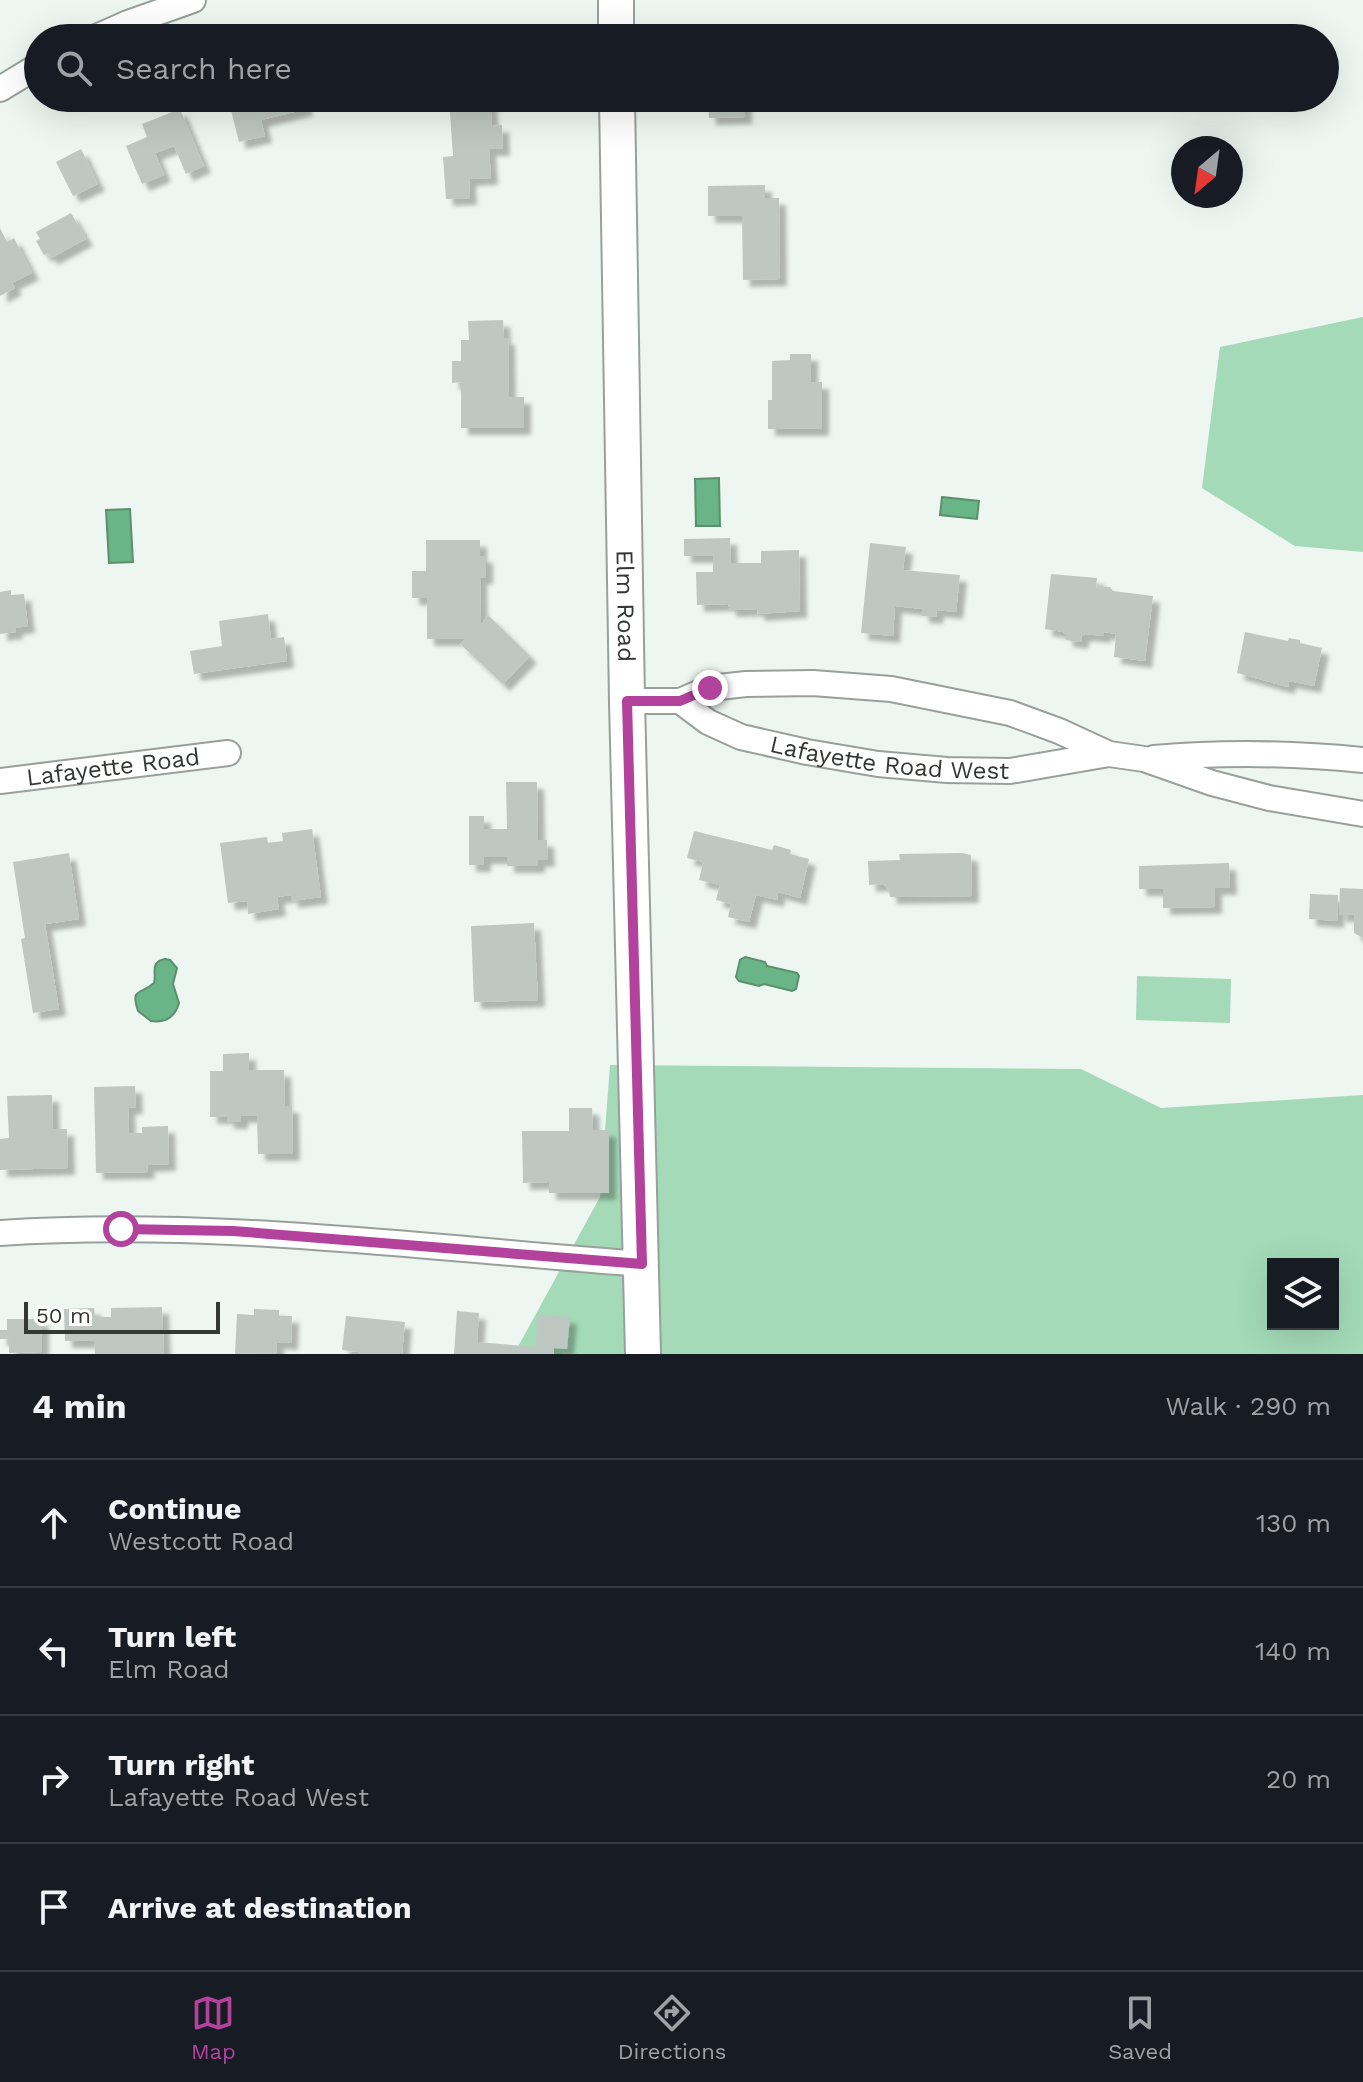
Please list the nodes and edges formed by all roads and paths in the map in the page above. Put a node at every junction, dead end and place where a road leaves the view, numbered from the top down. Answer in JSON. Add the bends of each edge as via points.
{"nodes":[{"id":1,"x":193,"y":0,"type":"edge"},
{"id":2,"x":616,"y":0,"type":"edge"},
{"id":3,"x":126,"y":24,"type":"edge"},
{"id":4,"x":616,"y":24,"type":"edge"},
{"id":5,"x":24,"y":74,"type":"edge"},
{"id":6,"x":0,"y":89,"type":"edge"},
{"id":7,"x":617,"y":112,"type":"edge"},
{"id":8,"x":627,"y":701,"type":"junction"},
{"id":9,"x":680,"y":701,"type":"junction"},
{"id":10,"x":228,"y":753,"type":"dead end"},
{"id":11,"x":1109,"y":754,"type":"junction"},
{"id":12,"x":1144,"y":759,"type":"junction"},
{"id":13,"x":1363,"y":760,"type":"edge"},
{"id":14,"x":0,"y":781,"type":"edge"},
{"id":15,"x":1363,"y":814,"type":"edge"},
{"id":16,"x":0,"y":1233,"type":"edge"},
{"id":17,"x":642,"y":1264,"type":"junction"},
{"id":18,"x":643,"y":1354,"type":"edge"}],
"edges":[{"from":1,"to":3,"type":"street"},
{"from":2,"to":4,"type":"street"},
{"from":5,"to":6,"type":"street"},
{"from":7,"to":8,"type":"street","name":"Elm Road"},
{"from":8,"to":9,"type":"street","name":"Lafayette Road West"},
{"from":8,"to":17,"type":"street","name":"Elm Road"},
{"from":9,"to":11,"type":"street","name":"Lafayette Road West","via":[[710,688],[746,684],[891,689],[1010,713]]},
{"from":9,"to":11,"type":"street","name":"Lafayette Road West","via":[[741,737],[878,764],[1010,771]]},
{"from":10,"to":14,"type":"street","name":"Lafayette Road"},
{"from":11,"to":12,"type":"street","name":"Lafayette Road West"},
{"from":12,"to":13,"type":"street","name":"Lafayette Road West","via":[[1224,753]]},
{"from":12,"to":15,"type":"street","name":"Lafayette Road West","via":[[1269,798]]},
{"from":16,"to":17,"type":"street","via":[[233,1231]]},
{"from":17,"to":18,"type":"street","name":"Elm Road"}]}
